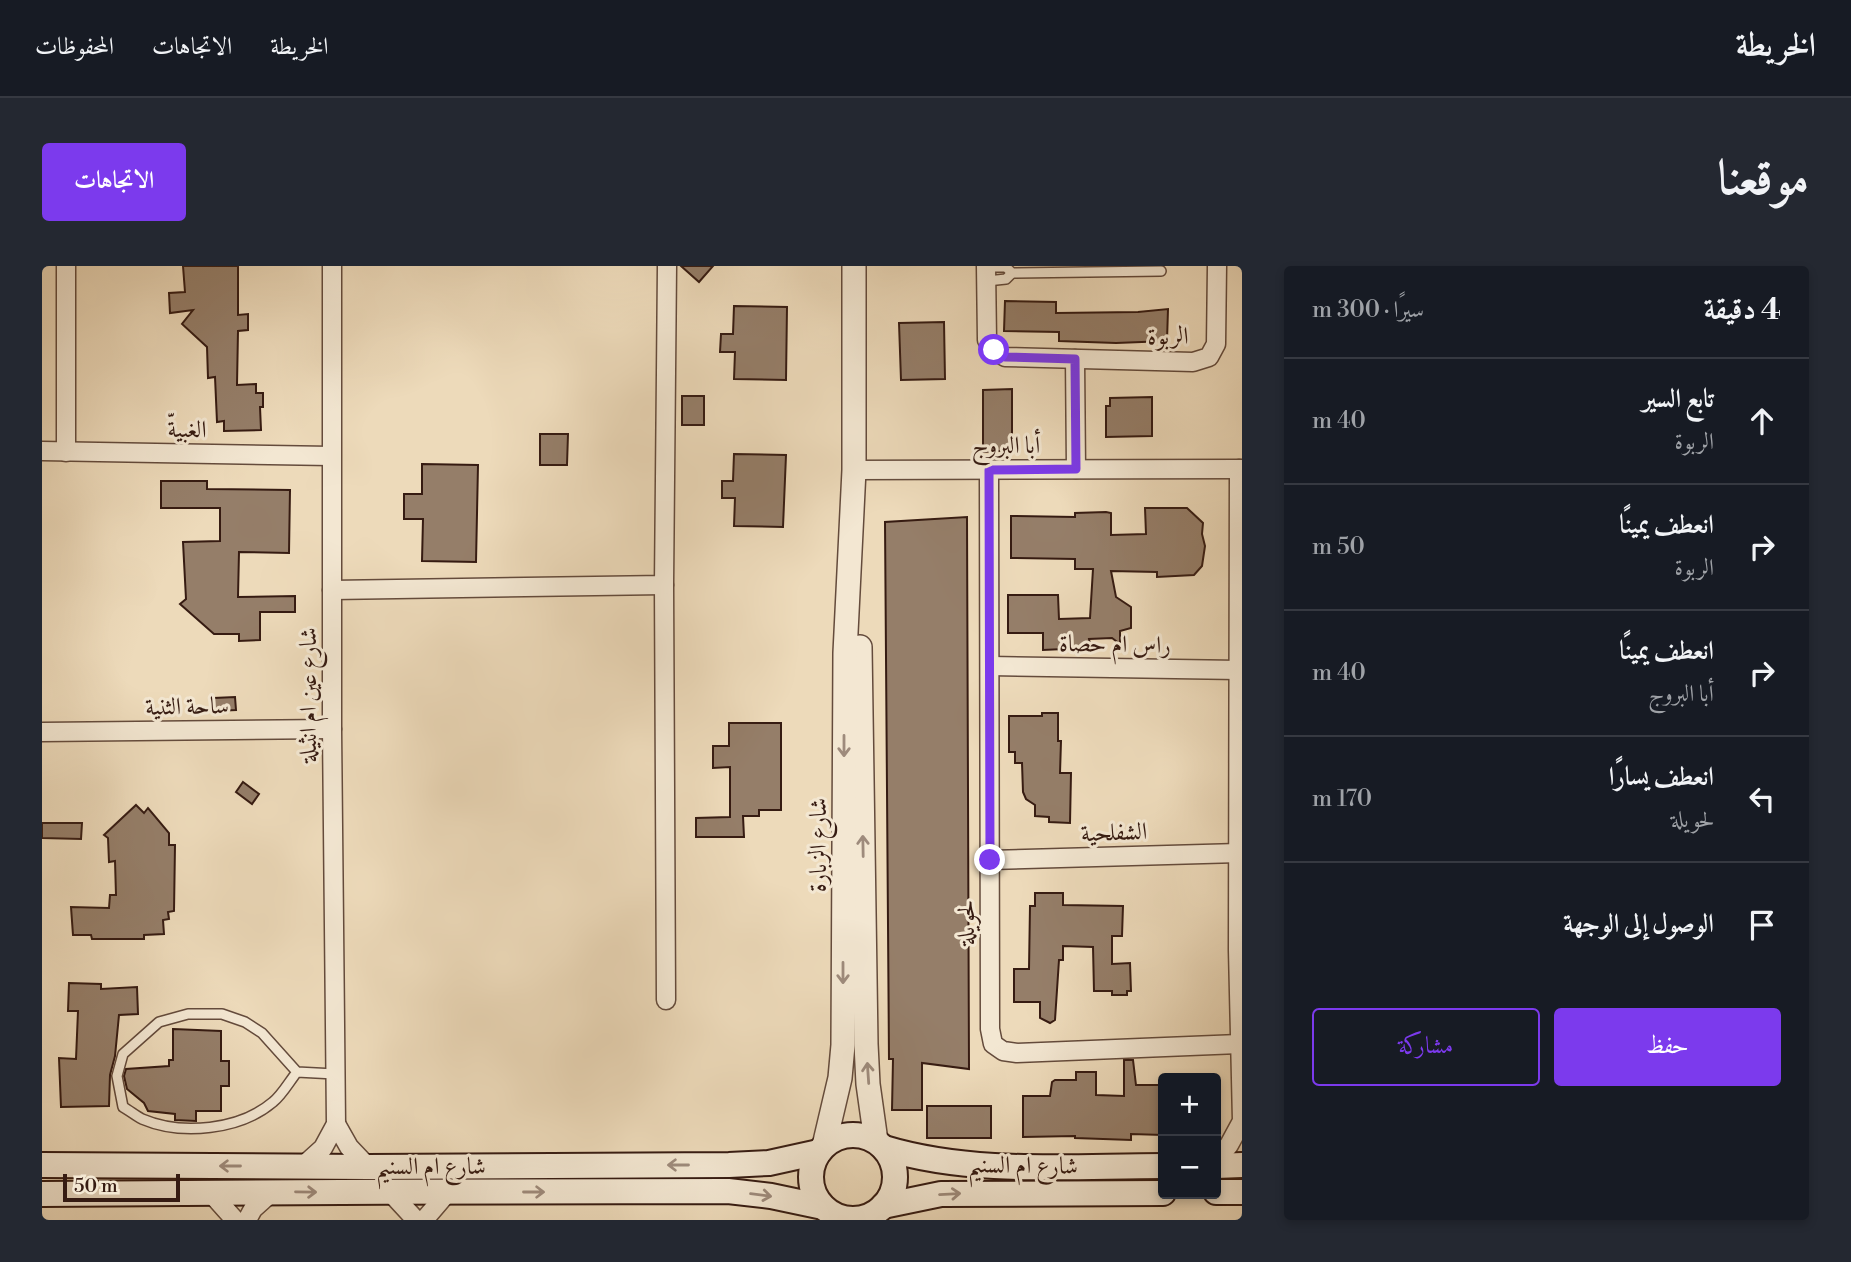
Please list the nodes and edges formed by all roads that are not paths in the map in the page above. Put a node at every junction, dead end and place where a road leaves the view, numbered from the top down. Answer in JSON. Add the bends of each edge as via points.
{"nodes":[{"id":1,"x":66,"y":266,"type":"edge"},
{"id":2,"x":332,"y":266,"type":"edge"},
{"id":3,"x":667,"y":266,"type":"edge"},
{"id":4,"x":854,"y":266,"type":"edge"},
{"id":5,"x":1217,"y":266,"type":"edge"},
{"id":6,"x":986,"y":271,"type":"edge"},
{"id":7,"x":1161,"y":271,"type":"dead end"},
{"id":8,"x":1012,"y":273,"type":"junction"},
{"id":9,"x":1075,"y":359,"type":"junction"},
{"id":10,"x":42,"y":451,"type":"edge"},
{"id":11,"x":66,"y":452,"type":"junction"},
{"id":12,"x":331,"y":456,"type":"junction"},
{"id":13,"x":1076,"y":469,"type":"junction"},
{"id":14,"x":1240,"y":469,"type":"edge"},
{"id":15,"x":854,"y":470,"type":"junction"},
{"id":16,"x":989,"y":470,"type":"junction"},
{"id":17,"x":852,"y":543,"type":"junction"},
{"id":18,"x":664,"y":585,"type":"junction"},
{"id":19,"x":332,"y":590,"type":"junction"},
{"id":20,"x":990,"y":666,"type":"junction"},
{"id":21,"x":1239,"y":670,"type":"junction"},
{"id":22,"x":332,"y":729,"type":"junction"},
{"id":23,"x":42,"y":732,"type":"edge"},
{"id":24,"x":1239,"y":853,"type":"junction"},
{"id":25,"x":990,"y":860,"type":"junction"},
{"id":26,"x":1240,"y":950,"type":"edge"},
{"id":27,"x":666,"y":1000,"type":"dead end"},
{"id":28,"x":1239,"y":1044,"type":"junction"},
{"id":29,"x":297,"y":1072,"type":"junction"},
{"id":30,"x":335,"y":1074,"type":"junction"},
{"id":31,"x":1242,"y":1121,"type":"edge"},
{"id":32,"x":336,"y":1124,"type":"junction"},
{"id":33,"x":880,"y":1144,"type":"junction"},
{"id":34,"x":821,"y":1149,"type":"junction"},
{"id":35,"x":1221,"y":1154,"type":"edge"},
{"id":36,"x":42,"y":1165,"type":"edge"},
{"id":37,"x":1242,"y":1165,"type":"edge"},
{"id":38,"x":303,"y":1166,"type":"junction"},
{"id":39,"x":1158,"y":1166,"type":"edge"},
{"id":40,"x":1221,"y":1166,"type":"edge"},
{"id":41,"x":368,"y":1167,"type":"junction"},
{"id":42,"x":210,"y":1192,"type":"junction"},
{"id":43,"x":272,"y":1192,"type":"junction"},
{"id":44,"x":448,"y":1192,"type":"junction"},
{"id":45,"x":1221,"y":1192,"type":"edge"},
{"id":46,"x":1242,"y":1192,"type":"edge"},
{"id":47,"x":1158,"y":1193,"type":"edge"},
{"id":48,"x":42,"y":1194,"type":"edge"},
{"id":49,"x":391,"y":1194,"type":"junction"},
{"id":50,"x":879,"y":1212,"type":"edge"},
{"id":51,"x":828,"y":1213,"type":"edge"},
{"id":52,"x":235,"y":1220,"type":"edge"},
{"id":53,"x":247,"y":1220,"type":"edge"},
{"id":54,"x":416,"y":1220,"type":"edge"},
{"id":55,"x":424,"y":1220,"type":"edge"}],
"edges":[{"from":1,"to":11,"type":"street"},
{"from":2,"to":12,"type":"street","name":"شارع عين ام انثيلة"},
{"from":3,"to":18,"type":"street"},
{"from":4,"to":15,"type":"street","name":"شارع الزبارة"},
{"from":5,"to":9,"type":"street","name":"الربوة","via":[[1216,344],[1209,357],[1193,362]]},
{"from":6,"to":8,"type":"lane","via":[[1006,267]]},
{"from":6,"to":8,"type":"lane","via":[[1006,279]]},
{"from":6,"to":9,"type":"street","name":"الربوة","via":[[987,340],[994,350],[1005,357]]},
{"from":7,"to":8,"type":"lane"},
{"from":9,"to":13,"type":"street"},
{"from":10,"to":11,"type":"street","name":"الغبيةّ"},
{"from":11,"to":12,"type":"street","name":"الغبيةّ"},
{"from":12,"to":19,"type":"street","name":"شارع عين ام انثيلة"},
{"from":13,"to":14,"type":"street","name":"أبا البروج"},
{"from":13,"to":16,"type":"street","name":"أبا البروج"},
{"from":14,"to":21,"type":"street"},
{"from":15,"to":16,"type":"street","name":"أبا البروج"},
{"from":15,"to":17,"type":"street","name":"شارع الزبارة"},
{"from":16,"to":20,"type":"street","name":"لحويلة"},
{"from":33,"to":17,"type":"street","name":"شارع الزبارة","one_way":true,"via":[[868,1084],[866,1044],[860,651]]},
{"from":17,"to":34,"type":"street","name":"شارع الزبارة","one_way":true,"via":[[845,653],[843,1045],[840,1078]]},
{"from":18,"to":19,"type":"street"},
{"from":18,"to":27,"type":"street"},
{"from":19,"to":22,"type":"street","name":"شارع عين ام انثيلة"},
{"from":20,"to":21,"type":"street","name":"راس ام حصاة"},
{"from":20,"to":25,"type":"street","name":"لحويلة"},
{"from":21,"to":24,"type":"street"},
{"from":22,"to":23,"type":"street","name":"ساحة الثنية"},
{"from":22,"to":30,"type":"street","name":"شارع عين ام انثيلة"},
{"from":24,"to":25,"type":"street","name":"الشفلحية"},
{"from":24,"to":26,"type":"street"},
{"from":25,"to":28,"type":"street","name":"لحويلة","via":[[990,1029],[998,1049],[1017,1053]]},
{"from":26,"to":28,"type":"street"},
{"from":28,"to":31,"type":"street"},
{"from":29,"to":29,"type":"lane","via":[[262,1033],[245,1022],[222,1014],[188,1014],[159,1022],[123,1054],[117,1076],[123,1107],[143,1119],[197,1128],[244,1121],[274,1102]]},
{"from":29,"to":30,"type":"lane"},
{"from":30,"to":32,"type":"street","name":"شارع عين ام انثيلة"},
{"from":31,"to":35,"type":"street"},
{"from":32,"to":38,"type":"street","via":[[323,1148]]},
{"from":32,"to":41,"type":"street"},
{"from":33,"to":34,"type":"main road","via":[[849,1134]]},
{"from":33,"to":39,"type":"main road","name":"شارع ام السنيم","via":[[916,1158],[985,1166]]},
{"from":33,"to":50,"type":"main road","via":[[891,1158],[895,1184]]},
{"from":34,"to":41,"type":"main road","name":"شارع ام السنيم","one_way":true,"via":[[769,1163],[730,1165]]},
{"from":34,"to":51,"type":"main road","via":[[811,1180]]},
{"from":38,"to":36,"type":"main road","name":"شارع ام السنيم","one_way":true},
{"from":37,"to":40,"type":"main road"},
{"from":38,"to":41,"type":"main road","name":"شارع ام السنيم"},
{"from":42,"to":43,"type":"main road","name":"شارع ام السنيم"},
{"from":42,"to":48,"type":"main road","name":"شارع ام السنيم"},
{"from":42,"to":52,"type":"street"},
{"from":43,"to":49,"type":"main road","name":"شارع ام السنيم","one_way":true},
{"from":43,"to":53,"type":"street"},
{"from":44,"to":49,"type":"main road","name":"شارع ام السنيم"},
{"from":44,"to":51,"type":"main road","name":"شارع ام السنيم","one_way":true,"via":[[728,1191],[771,1196]]},
{"from":44,"to":55,"type":"street"},
{"from":45,"to":46,"type":"main road"},
{"from":50,"to":47,"type":"main road","name":"شارع ام السنيم","one_way":true,"via":[[941,1194]]},
{"from":49,"to":54,"type":"street"},
{"from":50,"to":51,"type":"main road","via":[[859,1219]]}]}
